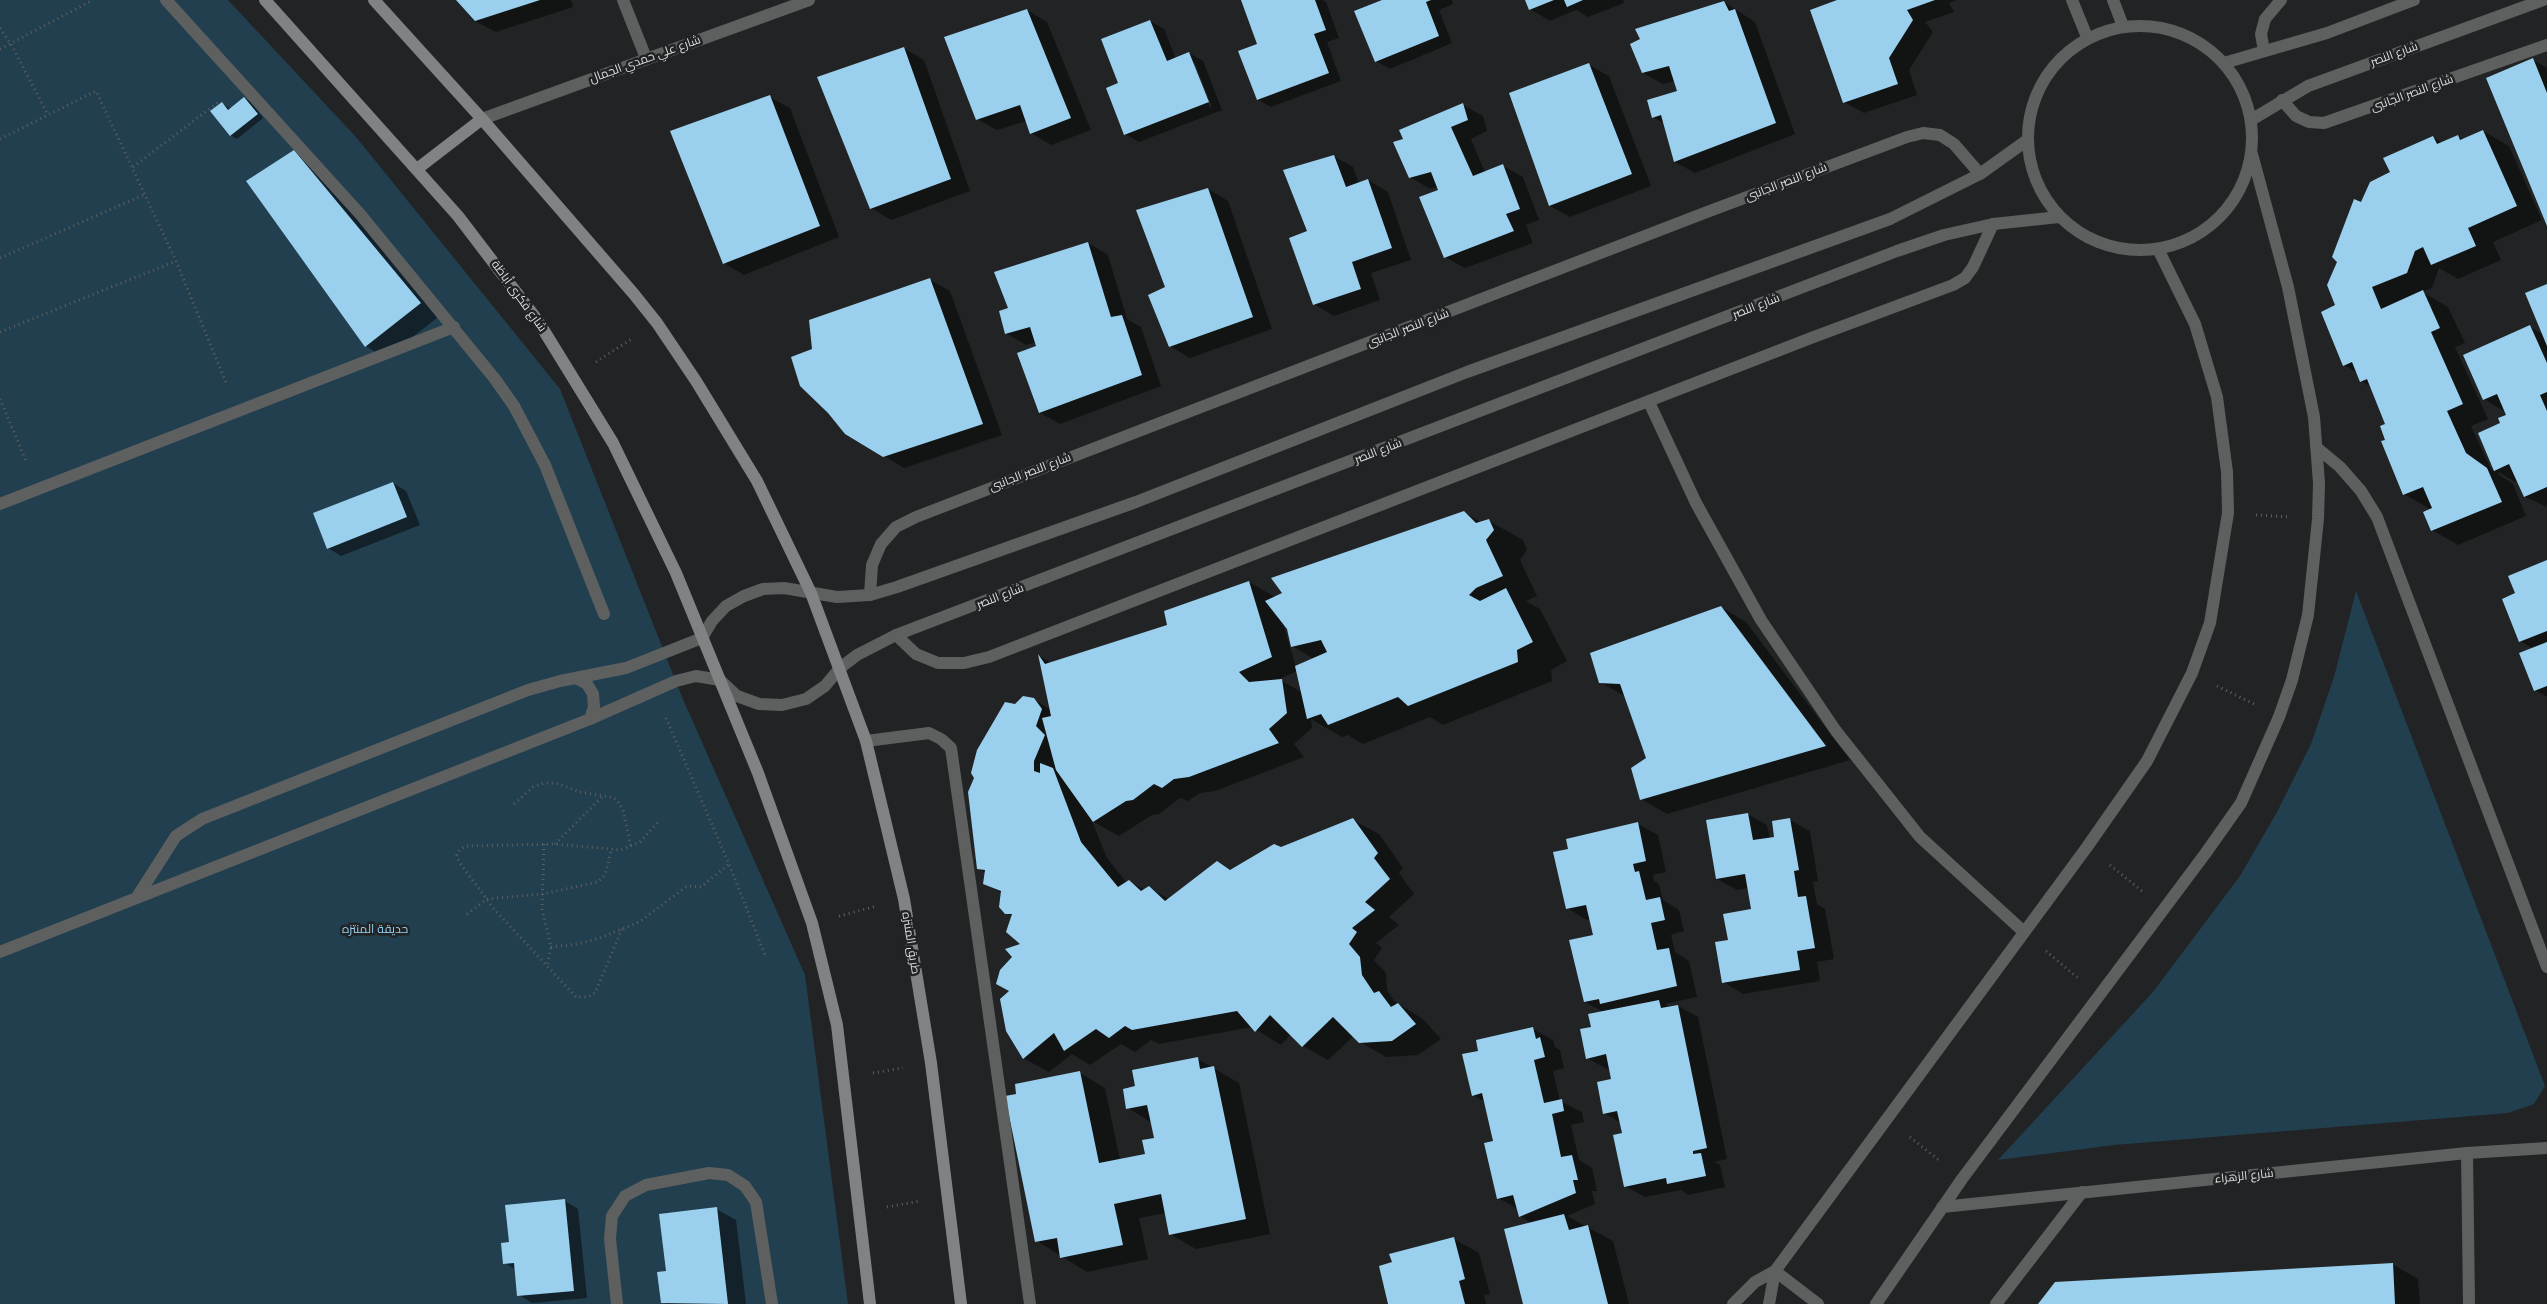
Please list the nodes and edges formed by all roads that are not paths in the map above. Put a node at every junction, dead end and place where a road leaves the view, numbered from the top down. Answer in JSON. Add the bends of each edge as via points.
{"nodes":[{"id":1,"x":166,"y":0,"type":"edge"},
{"id":2,"x":265,"y":0,"type":"edge"},
{"id":3,"x":374,"y":0,"type":"edge"},
{"id":4,"x":623,"y":0,"type":"edge"},
{"id":5,"x":809,"y":0,"type":"edge"},
{"id":6,"x":2072,"y":0,"type":"edge"},
{"id":7,"x":2113,"y":0,"type":"edge"},
{"id":8,"x":2281,"y":0,"type":"edge"},
{"id":9,"x":2414,"y":0,"type":"edge"},
{"id":10,"x":2543,"y":0,"type":"edge"},
{"id":11,"x":2123,"y":26,"type":"junction"},
{"id":12,"x":2087,"y":37,"type":"junction"},
{"id":13,"x":2547,"y":45,"type":"edge"},
{"id":14,"x":2264,"y":51,"type":"junction"},
{"id":15,"x":646,"y":58,"type":"junction"},
{"id":16,"x":2224,"y":63,"type":"junction"},
{"id":17,"x":2282,"y":100,"type":"junction"},
{"id":18,"x":482,"y":119,"type":"junction"},
{"id":19,"x":2251,"y":120,"type":"junction"},
{"id":20,"x":2026,"y":141,"type":"junction"},
{"id":21,"x":2252,"y":154,"type":"junction"},
{"id":22,"x":417,"y":169,"type":"junction"},
{"id":23,"x":1980,"y":174,"type":"junction"},
{"id":24,"x":2059,"y":217,"type":"junction"},
{"id":25,"x":1993,"y":224,"type":"junction"},
{"id":26,"x":2158,"y":249,"type":"junction"},
{"id":27,"x":454,"y":327,"type":"junction"},
{"id":28,"x":1649,"y":402,"type":"junction"},
{"id":29,"x":2316,"y":447,"type":"junction"},
{"id":30,"x":0,"y":504,"type":"edge"},
{"id":31,"x":811,"y":593,"type":"junction"},
{"id":32,"x":870,"y":595,"type":"junction"},
{"id":33,"x":604,"y":614,"type":"dead end"},
{"id":34,"x":896,"y":635,"type":"junction"},
{"id":35,"x":702,"y":638,"type":"junction"},
{"id":36,"x":840,"y":668,"type":"junction"},
{"id":37,"x":576,"y":678,"type":"junction"},
{"id":38,"x":720,"y":680,"type":"junction"},
{"id":39,"x":590,"y":719,"type":"junction"},
{"id":40,"x":866,"y":741,"type":"junction"},
{"id":41,"x":137,"y":897,"type":"junction"},
{"id":42,"x":2024,"y":932,"type":"junction"},
{"id":43,"x":0,"y":952,"type":"edge"},
{"id":44,"x":2547,"y":968,"type":"edge"},
{"id":45,"x":2547,"y":1148,"type":"edge"},
{"id":46,"x":2467,"y":1153,"type":"junction"},
{"id":47,"x":2082,"y":1192,"type":"junction"},
{"id":48,"x":1942,"y":1207,"type":"junction"},
{"id":49,"x":1775,"y":1271,"type":"junction"},
{"id":50,"x":616,"y":1304,"type":"edge"},
{"id":51,"x":772,"y":1304,"type":"edge"},
{"id":52,"x":870,"y":1304,"type":"edge"},
{"id":53,"x":962,"y":1304,"type":"edge"},
{"id":54,"x":1030,"y":1304,"type":"edge"},
{"id":55,"x":1733,"y":1304,"type":"edge"},
{"id":56,"x":1770,"y":1304,"type":"edge"},
{"id":57,"x":1818,"y":1304,"type":"edge"},
{"id":58,"x":1876,"y":1304,"type":"edge"},
{"id":59,"x":1996,"y":1304,"type":"edge"},
{"id":60,"x":2469,"y":1304,"type":"edge"}],
"edges":[{"from":1,"to":27,"type":"street","via":[[360,214]]},
{"from":2,"to":22,"type":"street","name":"شارع فكرى أباظة"},
{"from":3,"to":18,"type":"street"},
{"from":4,"to":15,"type":"street"},
{"from":5,"to":15,"type":"street","name":"شارع علي حمدي الجمال"},
{"from":6,"to":12,"type":"street"},
{"from":7,"to":11,"type":"street"},
{"from":8,"to":14,"type":"street","via":[[2264,19],[2261,34]]},
{"from":9,"to":14,"type":"street","via":[[2328,33]]},
{"from":10,"to":17,"type":"street","name":"شارع النصر","via":[[2308,86]]},
{"from":11,"to":12,"type":"street"},
{"from":11,"to":16,"type":"street","via":[[2151,25],[2178,32],[2203,44]]},
{"from":12,"to":20,"type":"street","via":[[2054,63],[2032,100]]},
{"from":13,"to":17,"type":"street","name":"شارع النصر الجانبى","via":[[2324,122],[2309,122],[2296,116]]},
{"from":14,"to":16,"type":"street"},
{"from":15,"to":18,"type":"street","name":"شارع علي حمدي الجمال"},
{"from":16,"to":19,"type":"street","via":[[2246,99]]},
{"from":17,"to":19,"type":"street","name":"شارع النصر"},
{"from":18,"to":22,"type":"street"},
{"from":18,"to":31,"type":"street","via":[[657,323],[757,481]]},
{"from":19,"to":21,"type":"street"},
{"from":20,"to":23,"type":"street"},
{"from":20,"to":24,"type":"street","via":[[2034,178]]},
{"from":21,"to":26,"type":"street","via":[[2246,177],[2220,216],[2202,232]]},
{"from":21,"to":29,"type":"street","via":[[2288,287],[2314,417]]},
{"from":22,"to":35,"type":"street","name":"شارع فكرى أباظة","via":[[500,268],[574,376],[641,499]]},
{"from":23,"to":32,"type":"street","via":[[1890,218],[1467,372],[1136,502]]},
{"from":23,"to":32,"type":"street","name":"شارع النصر الجانبى","via":[[1954,144],[1940,135],[1923,133],[1744,198],[916,517],[896,527],[881,544],[872,565]]},
{"from":24,"to":25,"type":"street","name":"شارع النصر"},
{"from":24,"to":26,"type":"street","via":[[2087,238],[2122,249]]},
{"from":25,"to":28,"type":"street","via":[[1965,278],[1953,285]]},
{"from":25,"to":34,"type":"street","name":"شارع النصر","via":[[1944,235],[1897,251]]},
{"from":26,"to":42,"type":"street","via":[[2195,324],[2217,397],[2227,472],[2228,513],[2210,623],[2192,673],[2147,761]]},
{"from":27,"to":30,"type":"street"},
{"from":27,"to":33,"type":"street","via":[[495,379],[530,436],[545,465]]},
{"from":28,"to":34,"type":"street","via":[[989,657],[964,663],[938,663],[916,654]]},
{"from":28,"to":42,"type":"street","via":[[1696,503],[1761,620],[1836,731],[1920,837]]},
{"from":29,"to":44,"type":"street","via":[[2361,491],[2377,517]]},
{"from":29,"to":48,"type":"street","via":[[2318,519],[2308,616],[2279,717],[2241,802]]},
{"from":31,"to":32,"type":"street","via":[[837,597]]},
{"from":31,"to":35,"type":"street","via":[[784,588],[763,589],[744,596],[726,606]]},
{"from":31,"to":36,"type":"street","name":"طريق المنتزه"},
{"from":34,"to":36,"type":"street","name":"شارع النصر","via":[[857,655]]},
{"from":35,"to":37,"type":"street","via":[[626,668]]},
{"from":35,"to":38,"type":"street"},
{"from":36,"to":38,"type":"street","name":"شارع النصر","via":[[825,686],[806,699],[782,705],[759,704],[737,696]]},
{"from":36,"to":40,"type":"street","name":"طريق المنتزه"},
{"from":37,"to":39,"type":"street","via":[[587,684],[593,694]]},
{"from":37,"to":41,"type":"street","via":[[528,690],[202,819],[176,836]]},
{"from":38,"to":39,"type":"street","via":[[696,676],[676,681]]},
{"from":38,"to":52,"type":"street","via":[[758,773],[812,923],[837,1025]]},
{"from":39,"to":41,"type":"street"},
{"from":40,"to":53,"type":"street","name":"طريق المنتزه","via":[[904,899],[931,1063]]},
{"from":40,"to":54,"type":"street","via":[[929,733],[941,738],[951,748]]},
{"from":41,"to":43,"type":"street"},
{"from":42,"to":49,"type":"street"},
{"from":45,"to":46,"type":"street","name":"شارع الزهراء"},
{"from":46,"to":47,"type":"street","name":"شارع الزهراء"},
{"from":46,"to":60,"type":"street"},
{"from":47,"to":48,"type":"street","name":"شارع الزهراء"},
{"from":47,"to":59,"type":"street"},
{"from":48,"to":58,"type":"street"},
{"from":49,"to":55,"type":"street","via":[[1755,1282]]},
{"from":49,"to":56,"type":"street"},
{"from":49,"to":57,"type":"street"},
{"from":50,"to":51,"type":"street","via":[[610,1239],[612,1216],[626,1196],[646,1184],[709,1173],[728,1175],[745,1186],[756,1202]]}]}
